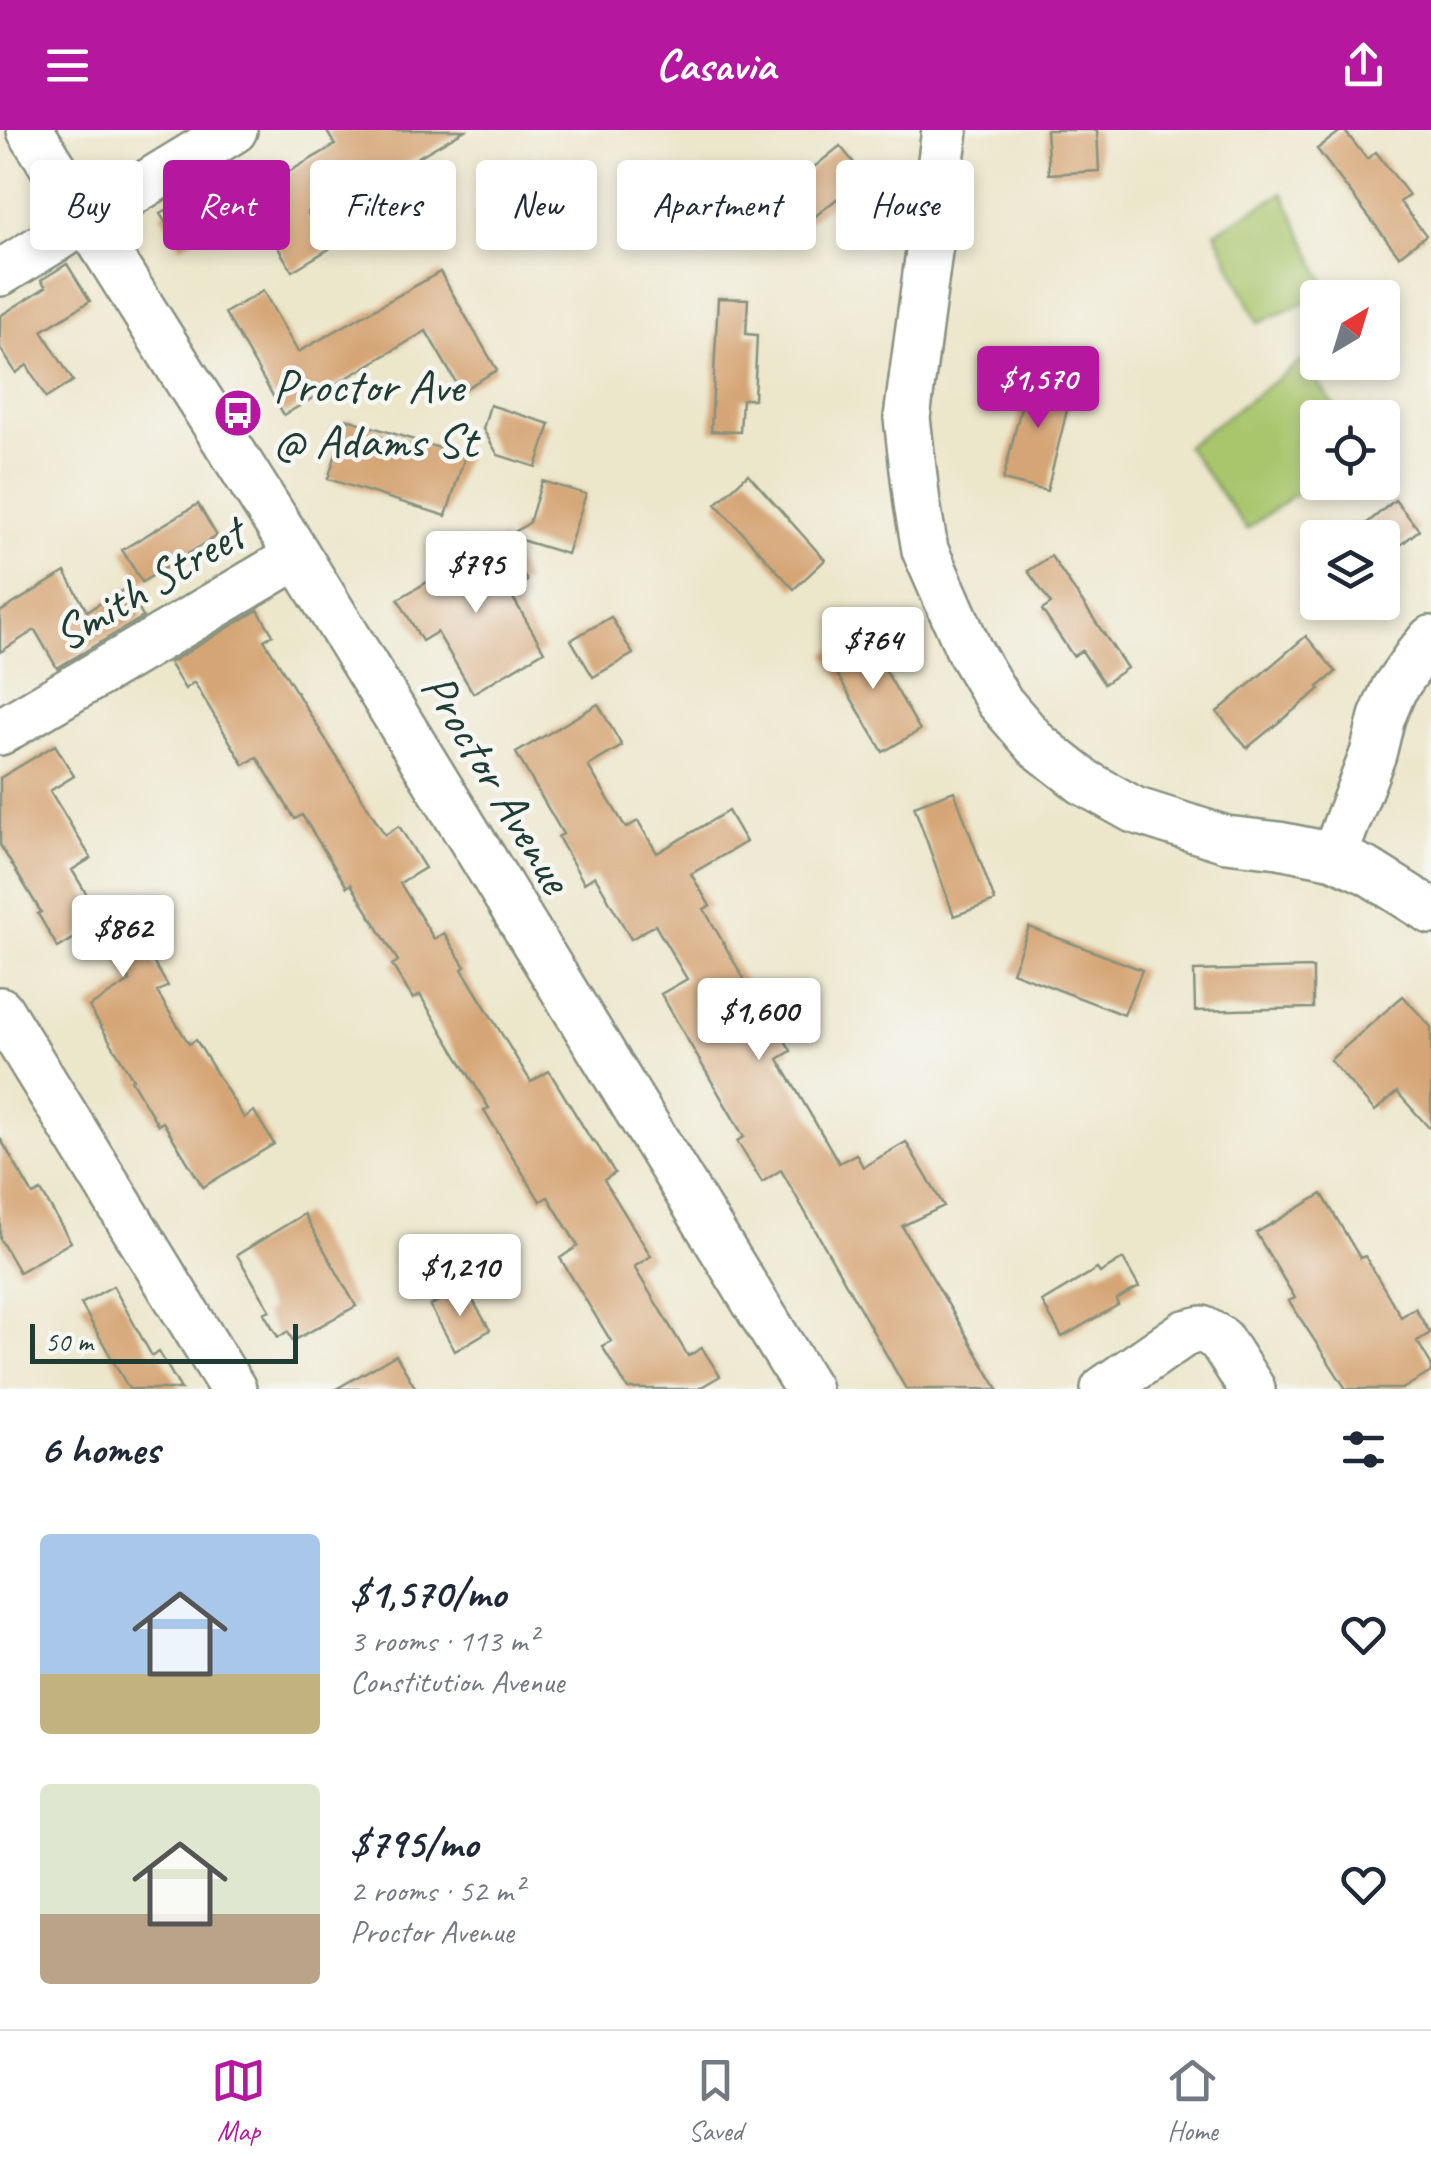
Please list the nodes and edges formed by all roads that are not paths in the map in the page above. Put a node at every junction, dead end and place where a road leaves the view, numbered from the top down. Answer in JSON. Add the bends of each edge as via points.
{"nodes":[{"id":1,"x":30,"y":130,"type":"edge"},
{"id":2,"x":234,"y":130,"type":"edge"},
{"id":3,"x":945,"y":130,"type":"edge"},
{"id":4,"x":49,"y":160,"type":"edge"},
{"id":5,"x":143,"y":185,"type":"edge"},
{"id":6,"x":37,"y":250,"type":"edge"},
{"id":7,"x":106,"y":250,"type":"edge"},
{"id":8,"x":0,"y":273,"type":"edge"},
{"id":9,"x":298,"y":556,"type":"junction"},
{"id":10,"x":1431,"y":639,"type":"edge"},
{"id":11,"x":0,"y":732,"type":"edge"},
{"id":12,"x":1334,"y":856,"type":"junction"},
{"id":13,"x":1431,"y":911,"type":"edge"},
{"id":14,"x":0,"y":1010,"type":"edge"},
{"id":15,"x":18,"y":1077,"type":"edge"},
{"id":16,"x":233,"y":1389,"type":"edge"},
{"id":17,"x":808,"y":1389,"type":"edge"},
{"id":18,"x":1104,"y":1389,"type":"edge"},
{"id":19,"x":1252,"y":1389,"type":"edge"}],
"edges":[{"from":1,"to":4,"type":"street","name":"Proctor Avenue"},
{"from":2,"to":5,"type":"street"},
{"from":3,"to":12,"type":"street","via":[[907,418],[926,550],[969,650],[1037,746],[1084,782],[1134,810],[1226,840]]},
{"from":6,"to":8,"type":"street"},
{"from":7,"to":9,"type":"street","name":"Proctor Avenue"},
{"from":9,"to":11,"type":"street","name":"Smith Street"},
{"from":9,"to":17,"type":"street","name":"Proctor Avenue"},
{"from":10,"to":12,"type":"street","via":[[1394,689]]},
{"from":12,"to":13,"type":"street"},
{"from":14,"to":15,"type":"street"},
{"from":15,"to":16,"type":"street"},
{"from":18,"to":19,"type":"street","via":[[1202,1328],[1220,1339]]}]}
